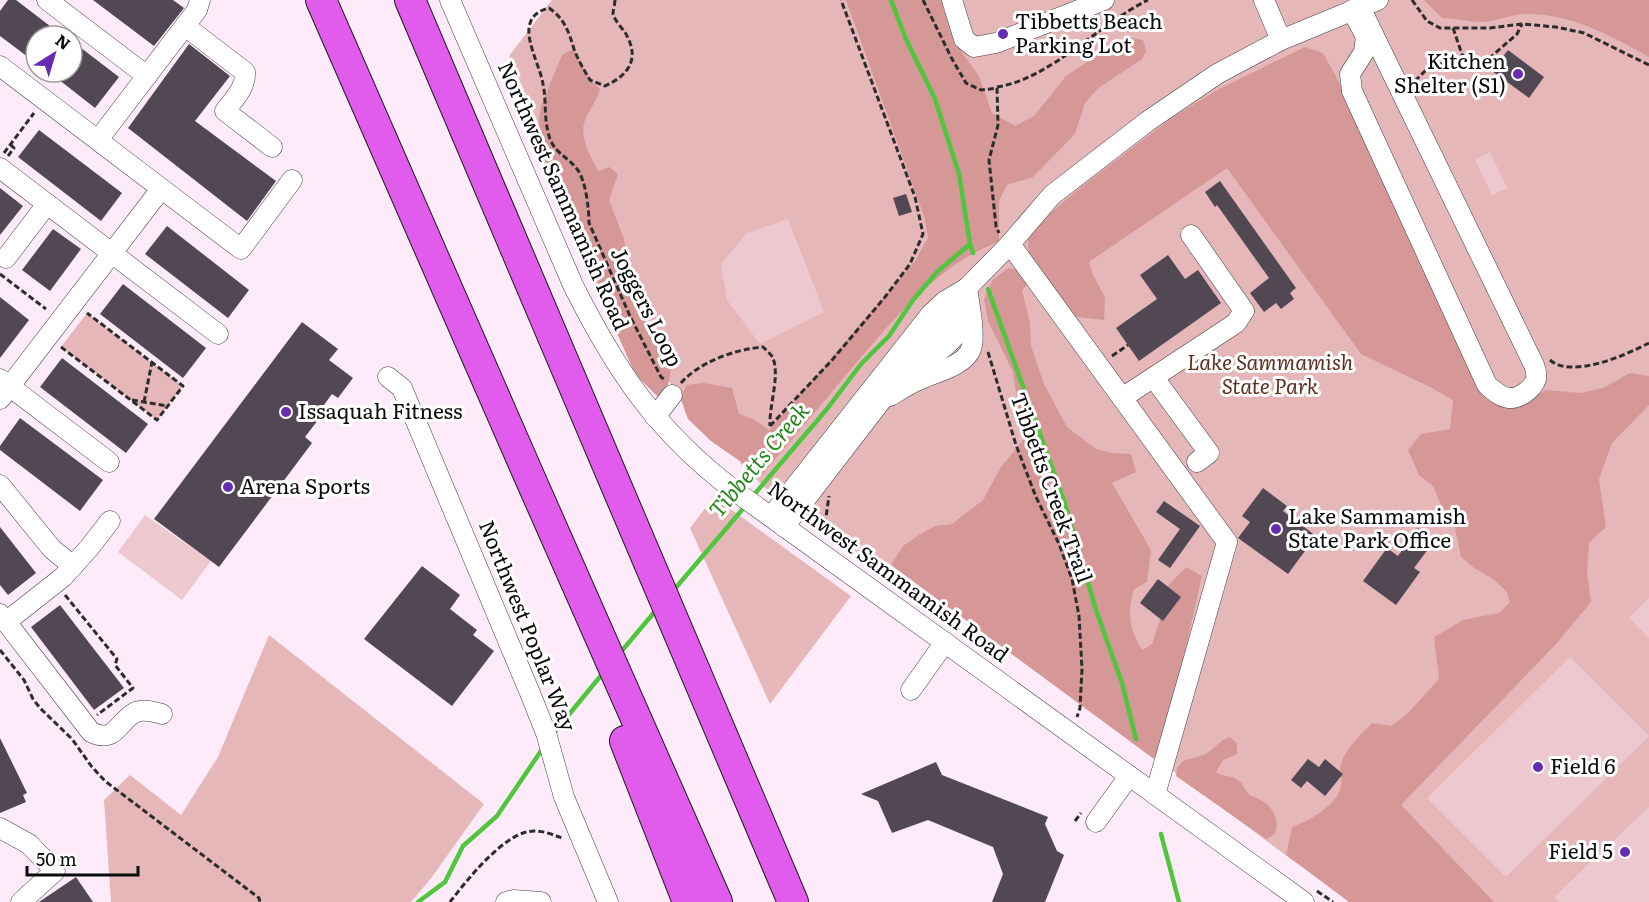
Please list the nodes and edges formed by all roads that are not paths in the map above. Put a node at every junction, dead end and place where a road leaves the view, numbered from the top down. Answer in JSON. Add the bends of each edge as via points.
{"nodes":[{"id":1,"x":47,"y":0,"type":"edge"},
{"id":2,"x":200,"y":0,"type":"edge"},
{"id":3,"x":321,"y":0,"type":"edge"},
{"id":4,"x":410,"y":0,"type":"edge"},
{"id":5,"x":450,"y":0,"type":"edge"},
{"id":6,"x":952,"y":0,"type":"edge"},
{"id":7,"x":1104,"y":0,"type":"edge"},
{"id":8,"x":1264,"y":0,"type":"edge"},
{"id":9,"x":1363,"y":5,"type":"edge"},
{"id":10,"x":185,"y":26,"type":"junction"},
{"id":11,"x":1281,"y":40,"type":"junction"},
{"id":12,"x":0,"y":66,"type":"edge"},
{"id":13,"x":147,"y":76,"type":"junction"},
{"id":14,"x":98,"y":140,"type":"junction"},
{"id":15,"x":272,"y":147,"type":"dead end"},
{"id":16,"x":0,"y":168,"type":"edge"},
{"id":17,"x":292,"y":180,"type":"dead end"},
{"id":18,"x":161,"y":189,"type":"junction"},
{"id":19,"x":47,"y":204,"type":"junction"},
{"id":20,"x":1191,"y":236,"type":"dead end"},
{"id":21,"x":1006,"y":241,"type":"junction"},
{"id":22,"x":112,"y":254,"type":"junction"},
{"id":23,"x":3,"y":266,"type":"edge"},
{"id":24,"x":967,"y":288,"type":"junction"},
{"id":25,"x":970,"y":318,"type":"junction"},
{"id":26,"x":218,"y":334,"type":"dead end"},
{"id":27,"x":904,"y":371,"type":"junction"},
{"id":28,"x":388,"y":377,"type":"dead end"},
{"id":29,"x":1154,"y":378,"type":"junction"},
{"id":30,"x":3,"y":388,"type":"edge"},
{"id":31,"x":673,"y":389,"type":"road end"},
{"id":32,"x":1122,"y":398,"type":"junction"},
{"id":33,"x":881,"y":400,"type":"junction"},
{"id":34,"x":655,"y":417,"type":"junction"},
{"id":35,"x":109,"y":462,"type":"dead end"},
{"id":36,"x":1179,"y":476,"type":"junction"},
{"id":37,"x":0,"y":485,"type":"edge"},
{"id":38,"x":771,"y":517,"type":"junction"},
{"id":39,"x":110,"y":521,"type":"dead end"},
{"id":40,"x":73,"y":566,"type":"junction"},
{"id":41,"x":669,"y":610,"type":"junction"},
{"id":42,"x":3,"y":618,"type":"edge"},
{"id":43,"x":945,"y":642,"type":"junction"},
{"id":44,"x":604,"y":665,"type":"junction"},
{"id":45,"x":911,"y":690,"type":"dead end"},
{"id":46,"x":162,"y":714,"type":"dead end"},
{"id":47,"x":1130,"y":776,"type":"junction"},
{"id":48,"x":1155,"y":795,"type":"junction"},
{"id":49,"x":1096,"y":822,"type":"dead end"},
{"id":50,"x":0,"y":828,"type":"edge"},
{"id":51,"x":603,"y":901,"type":"edge"},
{"id":52,"x":21,"y":902,"type":"edge"},
{"id":53,"x":506,"y":902,"type":"edge"},
{"id":54,"x":541,"y":902,"type":"edge"},
{"id":55,"x":688,"y":902,"type":"edge"},
{"id":56,"x":717,"y":902,"type":"edge"},
{"id":57,"x":793,"y":902,"type":"edge"},
{"id":58,"x":815,"y":902,"type":"edge"},
{"id":59,"x":1304,"y":902,"type":"edge"}],
"edges":[{"from":1,"to":13,"type":"street"},
{"from":2,"to":10,"type":"street"},
{"from":3,"to":44,"type":"highway","via":[[502,412]]},
{"from":4,"to":41,"type":"highway"},
{"from":5,"to":34,"type":"street","name":"Northwest Sammamish Road","via":[[573,285],[612,359]]},
{"from":6,"to":7,"type":"street","via":[[964,39],[974,46],[996,43]]},
{"from":8,"to":11,"type":"street"},
{"from":9,"to":9,"type":"street","via":[[1366,37],[1364,52],[1350,74],[1352,92],[1487,385],[1497,394],[1510,398],[1519,395],[1533,385],[1537,376],[1534,365]]},
{"from":9,"to":11,"type":"street"},
{"from":10,"to":13,"type":"street"},
{"from":10,"to":15,"type":"street","via":[[245,72],[242,88],[225,111]]},
{"from":11,"to":21,"type":"street","via":[[1217,74],[1148,121],[1052,195]]},
{"from":12,"to":14,"type":"street"},
{"from":13,"to":14,"type":"street"},
{"from":14,"to":18,"type":"street"},
{"from":16,"to":19,"type":"street"},
{"from":17,"to":18,"type":"street","via":[[267,207],[241,249]]},
{"from":18,"to":22,"type":"street"},
{"from":19,"to":22,"type":"street"},
{"from":19,"to":23,"type":"street"},
{"from":20,"to":29,"type":"street","via":[[1244,311],[1236,323]]},
{"from":21,"to":24,"type":"street"},
{"from":21,"to":32,"type":"street"},
{"from":22,"to":26,"type":"street"},
{"from":22,"to":30,"type":"street"},
{"from":24,"to":25,"type":"street"},
{"from":24,"to":27,"type":"street","via":[[944,327]]},
{"from":24,"to":38,"type":"street","via":[[931,314]]},
{"from":25,"to":27,"type":"street","via":[[946,347]]},
{"from":25,"to":33,"type":"street","via":[[971,349],[966,357]]},
{"from":27,"to":33,"type":"street"},
{"from":28,"to":51,"type":"street","name":"Northwest Poplar Way","via":[[402,388],[448,513],[546,733],[564,797]]},
{"from":29,"to":32,"type":"street"},
{"from":29,"to":36,"type":"street","via":[[1209,453],[1193,457]]},
{"from":30,"to":35,"type":"street"},
{"from":31,"to":34,"type":"street"},
{"from":32,"to":36,"type":"street"},
{"from":33,"to":38,"type":"street"},
{"from":34,"to":38,"type":"street","name":"Northwest Sammamish Road","via":[[693,456]]},
{"from":36,"to":48,"type":"street","via":[[1227,542]]},
{"from":37,"to":40,"type":"street","via":[[52,549]]},
{"from":38,"to":43,"type":"street","name":"Northwest Sammamish Road"},
{"from":39,"to":40,"type":"street"},
{"from":40,"to":42,"type":"street"},
{"from":41,"to":57,"type":"highway"},
{"from":41,"to":58,"type":"highway"},
{"from":42,"to":46,"type":"street","via":[[91,732],[107,736],[135,713]]},
{"from":43,"to":45,"type":"street"},
{"from":43,"to":47,"type":"street","name":"Northwest Sammamish Road"},
{"from":44,"to":55,"type":"highway"},
{"from":44,"to":56,"type":"highway"},
{"from":47,"to":48,"type":"street","name":"Northwest Sammamish Road"},
{"from":47,"to":49,"type":"street"},
{"from":48,"to":59,"type":"street","name":"Northwest Sammamish Road"},
{"from":50,"to":52,"type":"street","via":[[29,844],[55,871]]},
{"from":53,"to":54,"type":"street"}]}
